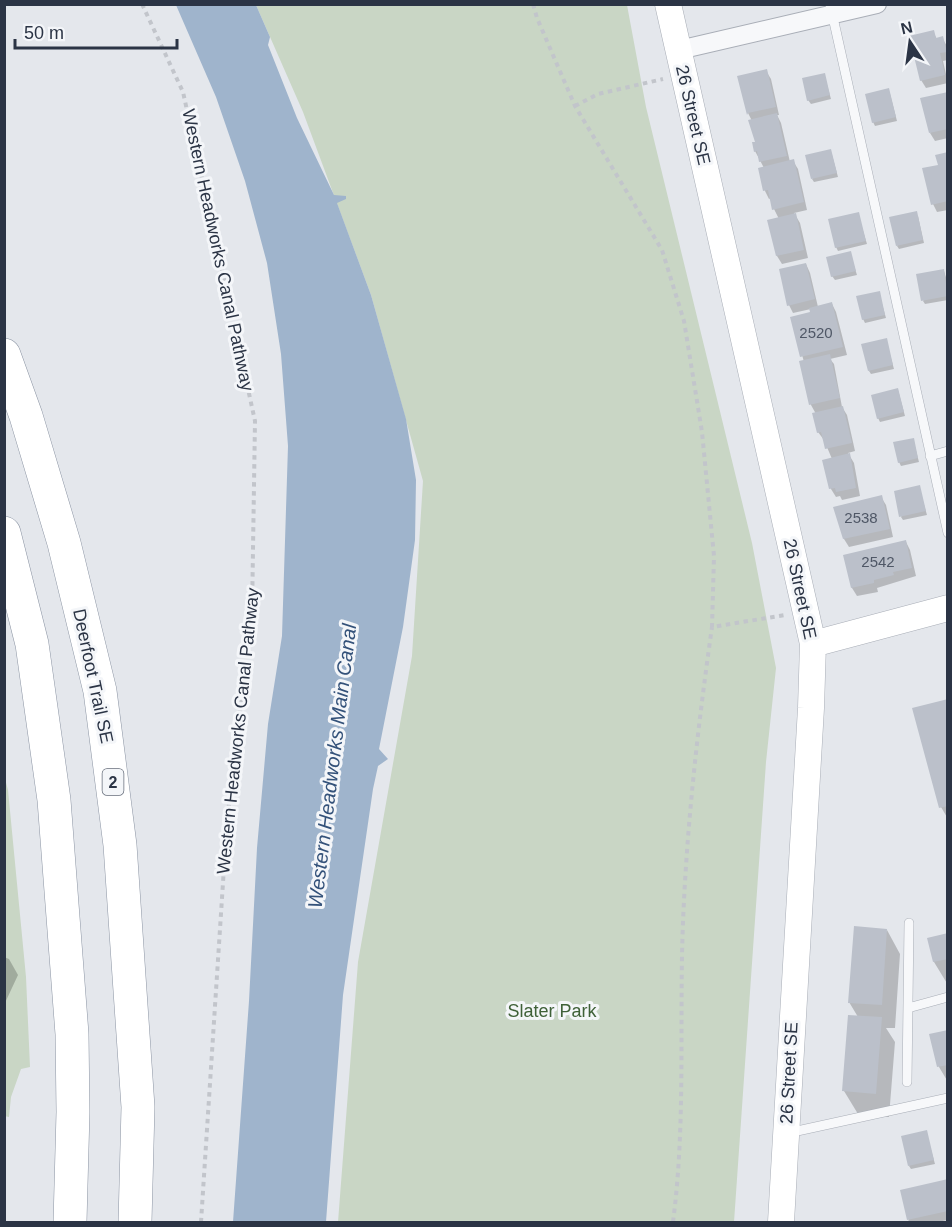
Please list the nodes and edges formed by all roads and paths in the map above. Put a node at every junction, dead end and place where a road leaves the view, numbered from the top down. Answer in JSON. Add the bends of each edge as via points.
{"nodes":[{"id":1,"x":142,"y":4,"type":"edge"},
{"id":2,"x":533,"y":4,"type":"edge"},
{"id":3,"x":668,"y":4,"type":"edge"},
{"id":4,"x":877,"y":4,"type":"edge"},
{"id":5,"x":831,"y":10,"type":"edge"},
{"id":6,"x":679,"y":50,"type":"junction"},
{"id":7,"x":666,"y":78,"type":"dead end"},
{"id":8,"x":576,"y":106,"type":"junction"},
{"id":9,"x":4,"y":355,"type":"edge"},
{"id":10,"x":948,"y":451,"type":"edge"},
{"id":11,"x":930,"y":456,"type":"junction"},
{"id":12,"x":4,"y":533,"type":"edge"},
{"id":13,"x":948,"y":534,"type":"edge"},
{"id":14,"x":948,"y":608,"type":"edge"},
{"id":15,"x":805,"y":612,"type":"junction"},
{"id":16,"x":4,"y":624,"type":"edge"},
{"id":17,"x":712,"y":627,"type":"junction"},
{"id":18,"x":813,"y":644,"type":"junction"},
{"id":19,"x":54,"y":800,"type":"junction"},
{"id":20,"x":909,"y":923,"type":"dead end"},
{"id":21,"x":948,"y":997,"type":"edge"},
{"id":22,"x":908,"y":1008,"type":"junction"},
{"id":23,"x":907,"y":1082,"type":"dead end"},
{"id":24,"x":948,"y":1098,"type":"edge"},
{"id":25,"x":786,"y":1133,"type":"junction"},
{"id":26,"x":70,"y":1222,"type":"edge"},
{"id":27,"x":135,"y":1222,"type":"edge"},
{"id":28,"x":201,"y":1222,"type":"edge"},
{"id":29,"x":673,"y":1222,"type":"edge"},
{"id":30,"x":781,"y":1222,"type":"edge"}],
"edges":[{"from":1,"to":28,"type":"path","name":"Western Headworks Canal Pathway","via":[[183,92],[255,421],[252,614],[227,820]]},
{"from":2,"to":8,"type":"path"},
{"from":3,"to":6,"type":"street","name":"26 Street SE"},
{"from":4,"to":5,"type":"street"},
{"from":5,"to":6,"type":"street"},
{"from":5,"to":11,"type":"lane"},
{"from":6,"to":15,"type":"street","name":"26 Street SE"},
{"from":7,"to":8,"type":"path","via":[[598,94]]},
{"from":8,"to":17,"type":"path","via":[[662,250],[684,321],[702,432],[714,556]]},
{"from":9,"to":27,"type":"highway","name":"Deerfoot Trail SE","number":"2","via":[[64,543],[104,713],[120,845],[138,1107]]},
{"from":10,"to":11,"type":"lane"},
{"from":11,"to":13,"type":"lane"},
{"from":12,"to":19,"type":"highway","via":[[32,645]]},
{"from":14,"to":18,"type":"street"},
{"from":15,"to":17,"type":"path"},
{"from":15,"to":18,"type":"street","name":"26 Street SE"},
{"from":16,"to":19,"type":"highway"},
{"from":17,"to":29,"type":"path","via":[[690,792],[682,922],[680,1134]]},
{"from":18,"to":25,"type":"street","name":"26 Street SE"},
{"from":19,"to":26,"type":"highway","via":[[72,1034]]},
{"from":20,"to":22,"type":"lane"},
{"from":21,"to":22,"type":"lane"},
{"from":22,"to":23,"type":"lane"},
{"from":24,"to":25,"type":"lane"},
{"from":25,"to":30,"type":"street","name":"26 Street SE"}]}
